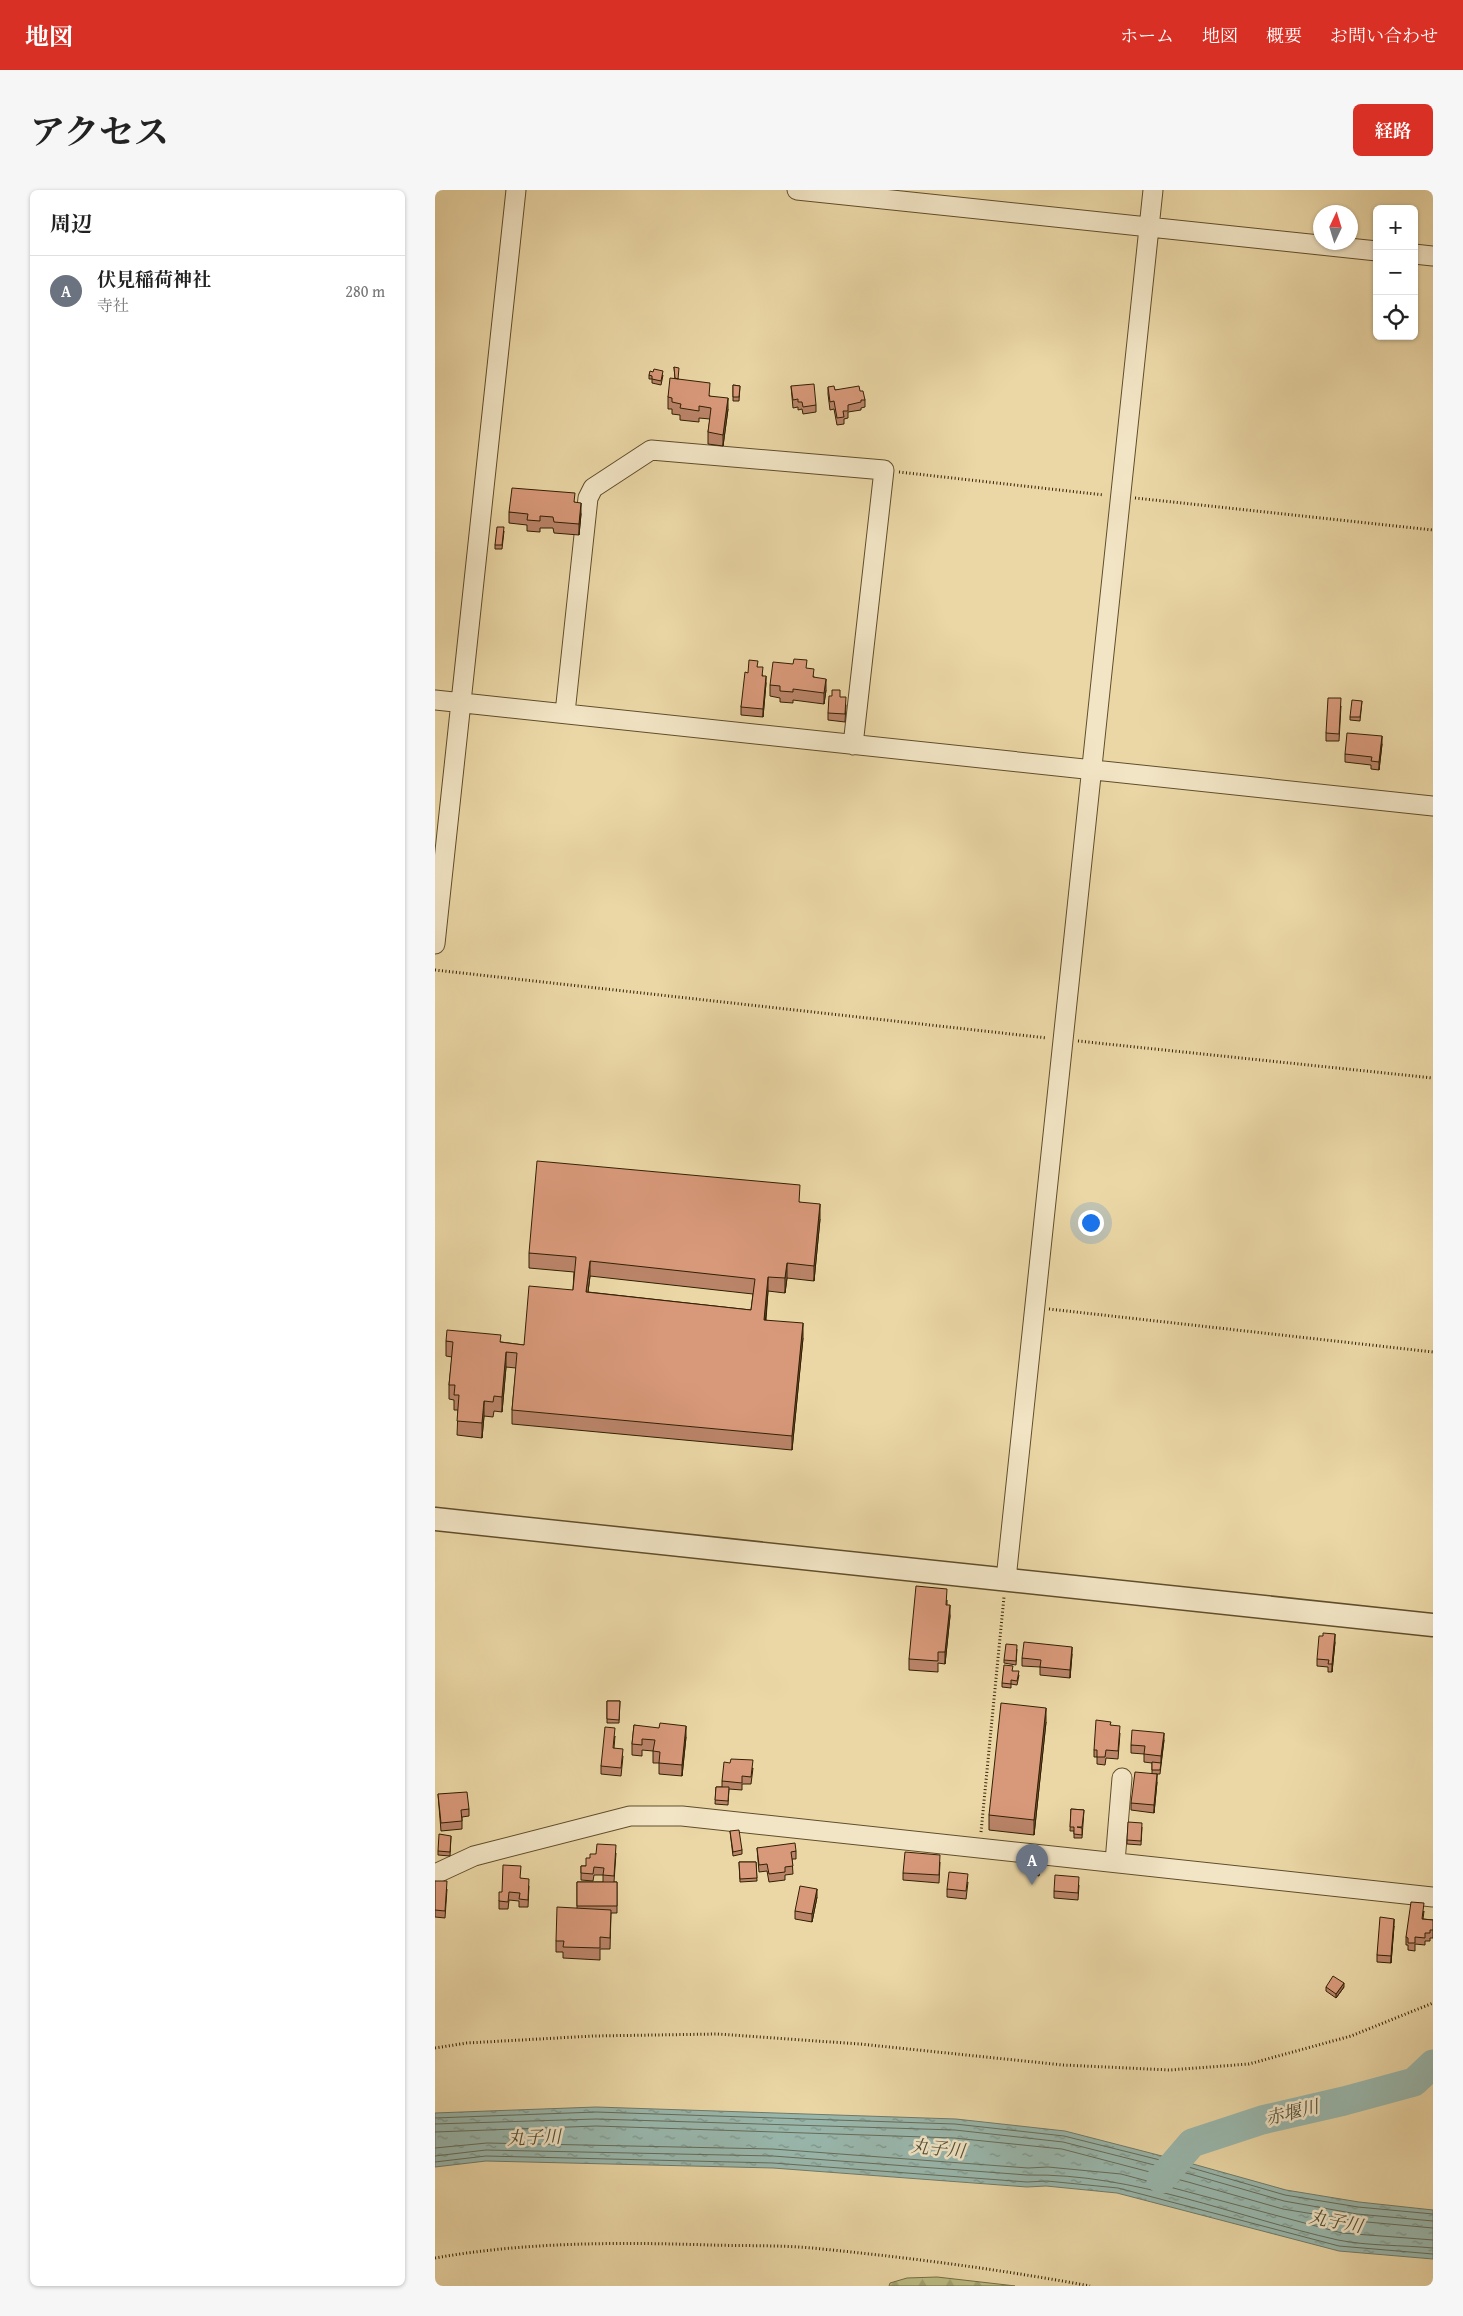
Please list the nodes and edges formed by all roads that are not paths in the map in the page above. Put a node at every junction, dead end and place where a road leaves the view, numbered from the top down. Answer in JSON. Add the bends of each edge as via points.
{"nodes":[{"id":1,"x":516,"y":190,"type":"edge"},
{"id":2,"x":797,"y":190,"type":"edge"},
{"id":3,"x":1153,"y":190,"type":"edge"},
{"id":4,"x":1149,"y":228,"type":"junction"},
{"id":5,"x":1373,"y":251,"type":"edge"},
{"id":6,"x":1418,"y":254,"type":"edge"},
{"id":7,"x":1433,"y":256,"type":"edge"},
{"id":8,"x":435,"y":700,"type":"edge"},
{"id":9,"x":462,"y":702,"type":"junction"},
{"id":10,"x":565,"y":713,"type":"junction"},
{"id":11,"x":853,"y":745,"type":"junction"},
{"id":12,"x":1091,"y":769,"type":"junction"},
{"id":13,"x":1433,"y":806,"type":"edge"},
{"id":14,"x":435,"y":944,"type":"edge"},
{"id":15,"x":435,"y":1519,"type":"edge"},
{"id":16,"x":1006,"y":1579,"type":"junction"},
{"id":17,"x":1433,"y":1625,"type":"edge"},
{"id":18,"x":1122,"y":1778,"type":"dead end"},
{"id":19,"x":1115,"y":1862,"type":"junction"},
{"id":20,"x":435,"y":1874,"type":"edge"},
{"id":21,"x":1433,"y":1897,"type":"edge"}],
"edges":[{"from":1,"to":9,"type":"street"},
{"from":2,"to":4,"type":"street"},
{"from":3,"to":4,"type":"street"},
{"from":4,"to":5,"type":"street"},
{"from":4,"to":12,"type":"street"},
{"from":6,"to":7,"type":"street"},
{"from":8,"to":9,"type":"street"},
{"from":9,"to":10,"type":"street"},
{"from":9,"to":14,"type":"street"},
{"from":10,"to":11,"type":"street"},
{"from":10,"to":11,"type":"street","via":[[588,498],[593,488],[651,450],[884,470]]},
{"from":11,"to":12,"type":"street"},
{"from":12,"to":13,"type":"street"},
{"from":12,"to":16,"type":"street"},
{"from":15,"to":16,"type":"street"},
{"from":16,"to":17,"type":"street"},
{"from":18,"to":19,"type":"street"},
{"from":19,"to":20,"type":"street","via":[[682,1816],[630,1816],[474,1856]]},
{"from":19,"to":21,"type":"street"}]}
